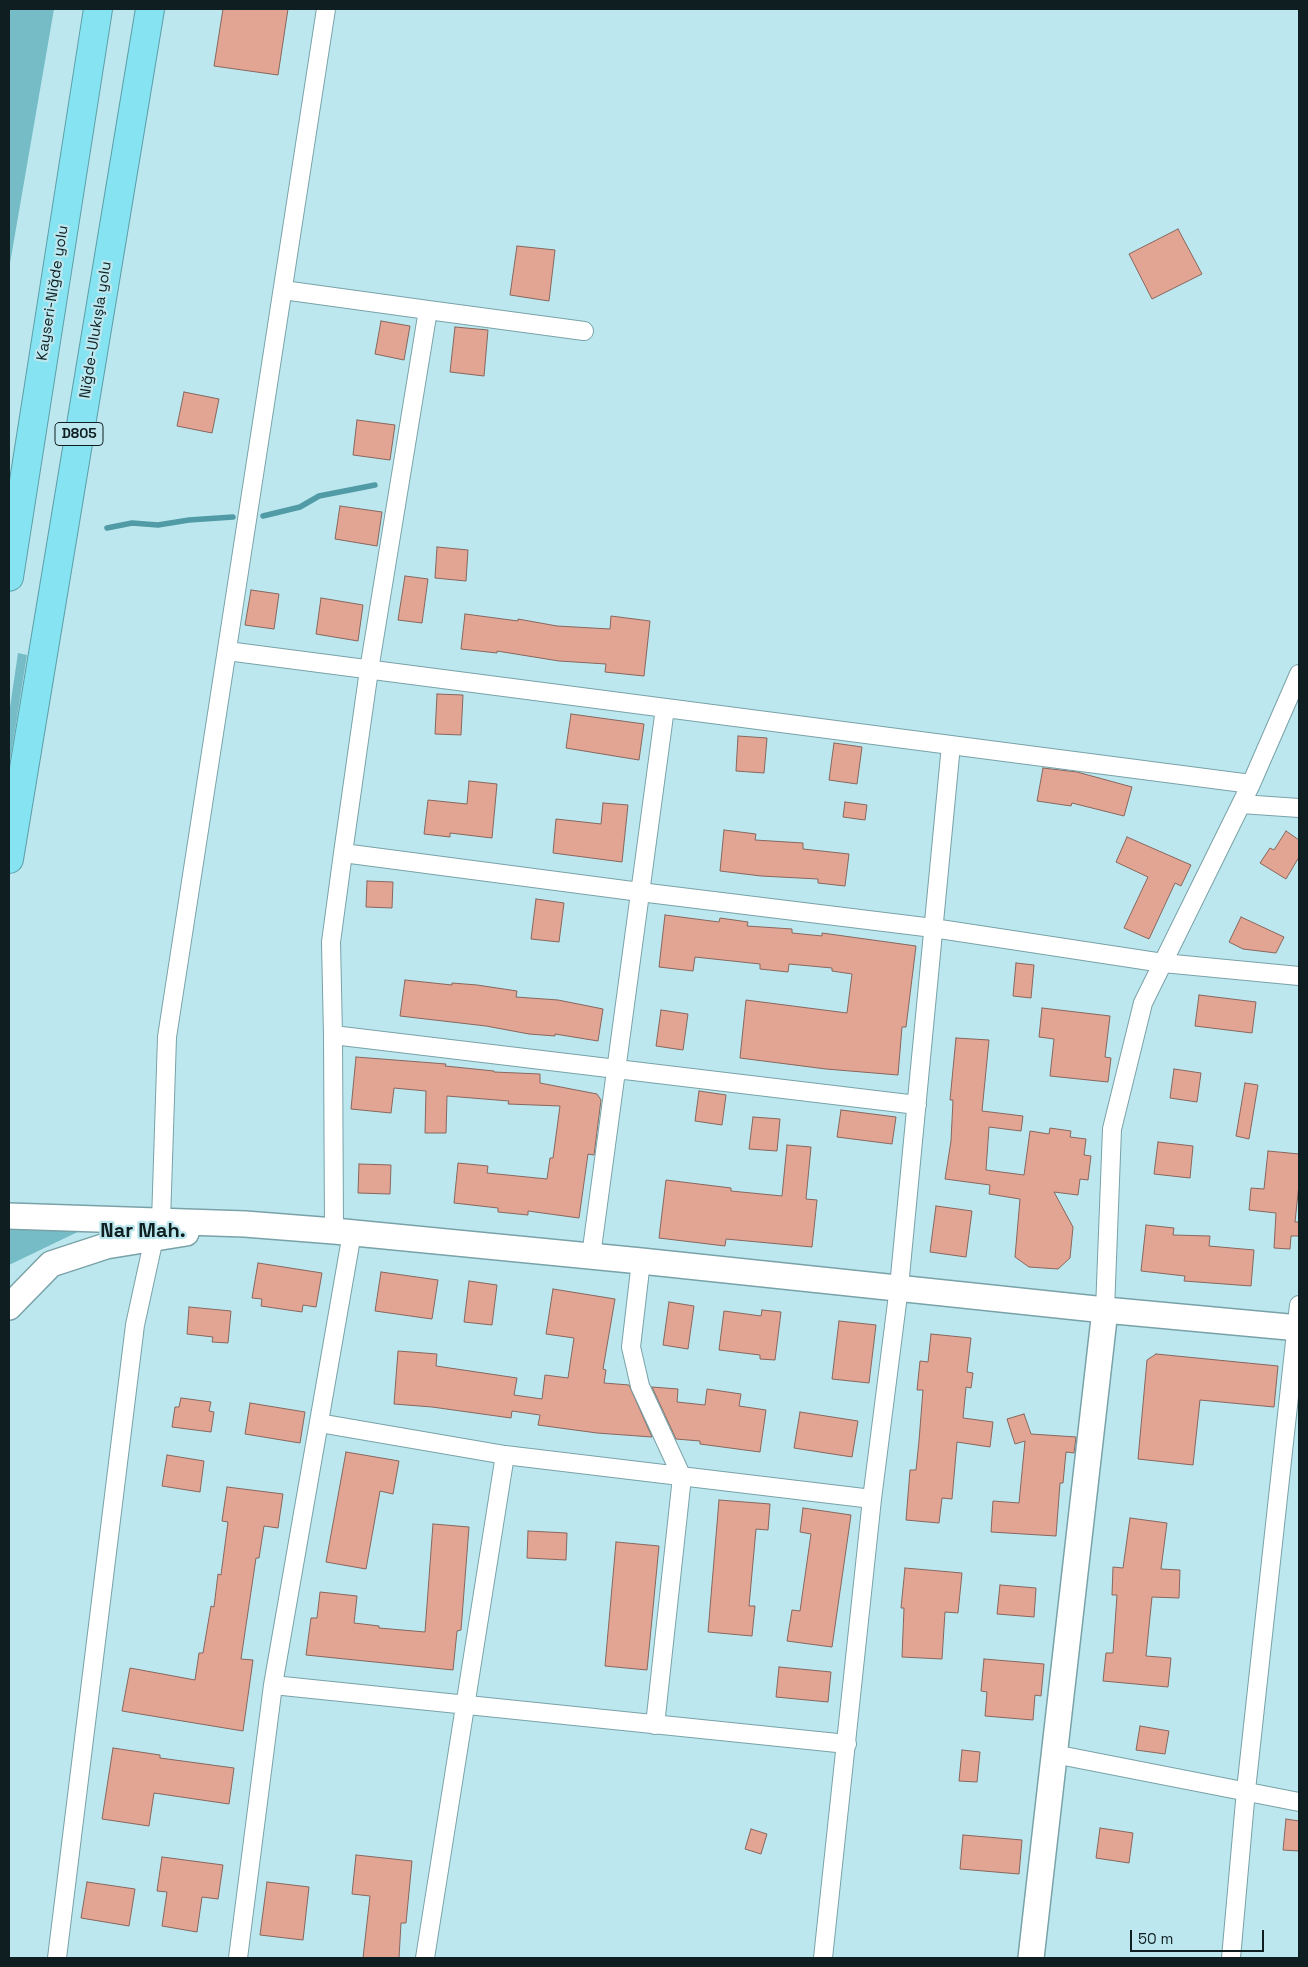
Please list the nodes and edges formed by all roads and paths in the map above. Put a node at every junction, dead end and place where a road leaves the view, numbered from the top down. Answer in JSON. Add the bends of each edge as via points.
{"nodes":[{"id":1,"x":98,"y":9,"type":"edge"},
{"id":2,"x":150,"y":9,"type":"edge"},
{"id":3,"x":326,"y":9,"type":"edge"},
{"id":4,"x":283,"y":290,"type":"junction"},
{"id":5,"x":428,"y":310,"type":"junction"},
{"id":6,"x":584,"y":331,"type":"dead end"},
{"id":7,"x":9,"y":577,"type":"edge"},
{"id":8,"x":227,"y":651,"type":"junction"},
{"id":9,"x":370,"y":670,"type":"junction"},
{"id":10,"x":1299,"y":674,"type":"edge"},
{"id":11,"x":665,"y":708,"type":"junction"},
{"id":12,"x":951,"y":745,"type":"junction"},
{"id":13,"x":1251,"y":784,"type":"junction"},
{"id":14,"x":1241,"y":804,"type":"junction"},
{"id":15,"x":1299,"y":808,"type":"edge"},
{"id":16,"x":343,"y":853,"type":"junction"},
{"id":17,"x":9,"y":858,"type":"edge"},
{"id":18,"x":640,"y":892,"type":"junction"},
{"id":19,"x":933,"y":928,"type":"junction"},
{"id":20,"x":1163,"y":963,"type":"junction"},
{"id":21,"x":1299,"y":976,"type":"edge"},
{"id":22,"x":333,"y":1035,"type":"junction"},
{"id":23,"x":616,"y":1069,"type":"junction"},
{"id":24,"x":916,"y":1105,"type":"junction"},
{"id":25,"x":9,"y":1216,"type":"edge"},
{"id":26,"x":157,"y":1230,"type":"junction"},
{"id":27,"x":343,"y":1232,"type":"junction"},
{"id":28,"x":591,"y":1256,"type":"junction"},
{"id":29,"x":641,"y":1261,"type":"junction"},
{"id":30,"x":899,"y":1287,"type":"junction"},
{"id":31,"x":9,"y":1307,"type":"edge"},
{"id":32,"x":1105,"y":1310,"type":"junction"},
{"id":33,"x":1298,"y":1320,"type":"edge"},
{"id":34,"x":319,"y":1423,"type":"junction"},
{"id":35,"x":505,"y":1455,"type":"junction"},
{"id":36,"x":682,"y":1477,"type":"junction"},
{"id":37,"x":872,"y":1499,"type":"junction"},
{"id":38,"x":273,"y":1685,"type":"junction"},
{"id":39,"x":466,"y":1705,"type":"junction"},
{"id":40,"x":655,"y":1725,"type":"junction"},
{"id":41,"x":847,"y":1744,"type":"junction"},
{"id":42,"x":1054,"y":1754,"type":"junction"},
{"id":43,"x":1246,"y":1790,"type":"junction"},
{"id":44,"x":1299,"y":1802,"type":"edge"},
{"id":45,"x":57,"y":1958,"type":"edge"},
{"id":46,"x":238,"y":1958,"type":"edge"},
{"id":47,"x":425,"y":1958,"type":"edge"},
{"id":48,"x":823,"y":1958,"type":"edge"},
{"id":49,"x":1031,"y":1958,"type":"edge"},
{"id":50,"x":1231,"y":1958,"type":"edge"}],
"edges":[{"from":1,"to":7,"type":"highway","name":"Kayseri-Niğde yolu","number":"D805"},
{"from":2,"to":17,"type":"highway","name":"Niğde-Ulukışla yolu","number":"D805"},
{"from":3,"to":4,"type":"street"},
{"from":4,"to":5,"type":"street"},
{"from":4,"to":8,"type":"street"},
{"from":5,"to":6,"type":"street"},
{"from":5,"to":9,"type":"street"},
{"from":8,"to":9,"type":"street"},
{"from":8,"to":26,"type":"street","via":[[167,1037]]},
{"from":9,"to":11,"type":"street"},
{"from":9,"to":16,"type":"street"},
{"from":10,"to":13,"type":"street"},
{"from":11,"to":12,"type":"street"},
{"from":11,"to":18,"type":"street"},
{"from":12,"to":13,"type":"street"},
{"from":12,"to":19,"type":"street"},
{"from":13,"to":14,"type":"street"},
{"from":14,"to":15,"type":"street"},
{"from":14,"to":20,"type":"street"},
{"from":16,"to":18,"type":"street"},
{"from":16,"to":22,"type":"street","via":[[331,942]]},
{"from":18,"to":19,"type":"street"},
{"from":18,"to":23,"type":"street"},
{"from":19,"to":20,"type":"street"},
{"from":19,"to":24,"type":"street"},
{"from":20,"to":21,"type":"street"},
{"from":20,"to":32,"type":"street","via":[[1143,1003],[1112,1129]]},
{"from":22,"to":23,"type":"street"},
{"from":22,"to":27,"type":"street"},
{"from":23,"to":24,"type":"street"},
{"from":23,"to":28,"type":"street"},
{"from":24,"to":30,"type":"street"},
{"from":25,"to":26,"type":"street"},
{"from":26,"to":27,"type":"street","via":[[246,1224]]},
{"from":26,"to":31,"type":"street","via":[[51,1264]]},
{"from":26,"to":45,"type":"street","via":[[135,1325]]},
{"from":27,"to":28,"type":"street"},
{"from":27,"to":34,"type":"street"},
{"from":28,"to":29,"type":"street"},
{"from":29,"to":30,"type":"street"},
{"from":29,"to":36,"type":"street","via":[[631,1347],[640,1386]]},
{"from":30,"to":32,"type":"street"},
{"from":30,"to":37,"type":"street"},
{"from":32,"to":33,"type":"street"},
{"from":32,"to":42,"type":"street"},
{"from":33,"to":43,"type":"street"},
{"from":34,"to":35,"type":"street"},
{"from":34,"to":38,"type":"street"},
{"from":35,"to":36,"type":"street"},
{"from":35,"to":39,"type":"street"},
{"from":36,"to":37,"type":"street"},
{"from":36,"to":40,"type":"street"},
{"from":37,"to":41,"type":"street"},
{"from":38,"to":39,"type":"street"},
{"from":38,"to":46,"type":"street"},
{"from":39,"to":40,"type":"street"},
{"from":39,"to":47,"type":"street"},
{"from":40,"to":41,"type":"street"},
{"from":41,"to":48,"type":"street"},
{"from":42,"to":43,"type":"street"},
{"from":42,"to":49,"type":"street"},
{"from":43,"to":44,"type":"street"},
{"from":43,"to":50,"type":"street"}]}
